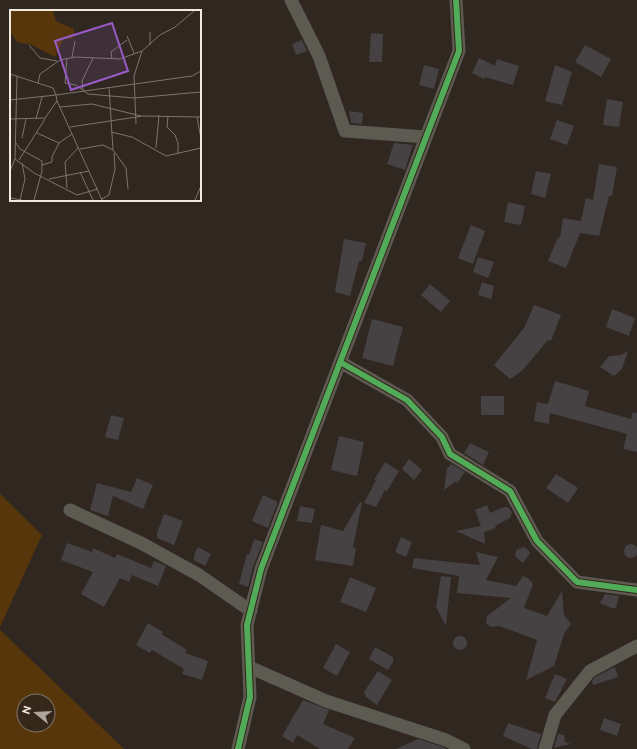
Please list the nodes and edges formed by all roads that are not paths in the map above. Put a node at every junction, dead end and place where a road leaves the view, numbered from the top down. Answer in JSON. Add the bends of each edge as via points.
{"nodes":[{"id":1,"x":291,"y":0,"type":"edge"},
{"id":2,"x":456,"y":0,"type":"edge"},
{"id":3,"x":426,"y":136,"type":"junction"},
{"id":4,"x":340,"y":362,"type":"junction"},
{"id":5,"x":70,"y":510,"type":"dead end"},
{"id":6,"x":637,"y":590,"type":"edge"},
{"id":7,"x":250,"y":611,"type":"junction"},
{"id":8,"x":637,"y":646,"type":"edge"},
{"id":9,"x":249,"y":667,"type":"junction"},
{"id":10,"x":238,"y":749,"type":"edge"},
{"id":11,"x":464,"y":749,"type":"edge"},
{"id":12,"x":545,"y":749,"type":"edge"}],
"edges":[{"from":1,"to":3,"type":"street","via":[[319,56],[345,131]]},
{"from":2,"to":3,"type":"street","via":[[459,51]]},
{"from":3,"to":4,"type":"street"},
{"from":4,"to":6,"type":"street","via":[[407,400],[442,437],[450,454],[510,490],[537,541],[577,582]]},
{"from":4,"to":7,"type":"street","via":[[261,570]]},
{"from":5,"to":7,"type":"street","via":[[141,543],[199,575]]},
{"from":7,"to":9,"type":"street","via":[[247,625]]},
{"from":8,"to":12,"type":"street","via":[[590,671],[555,716]]},
{"from":9,"to":10,"type":"street","via":[[250,697]]},
{"from":9,"to":11,"type":"street","via":[[326,701],[446,740]]}]}
